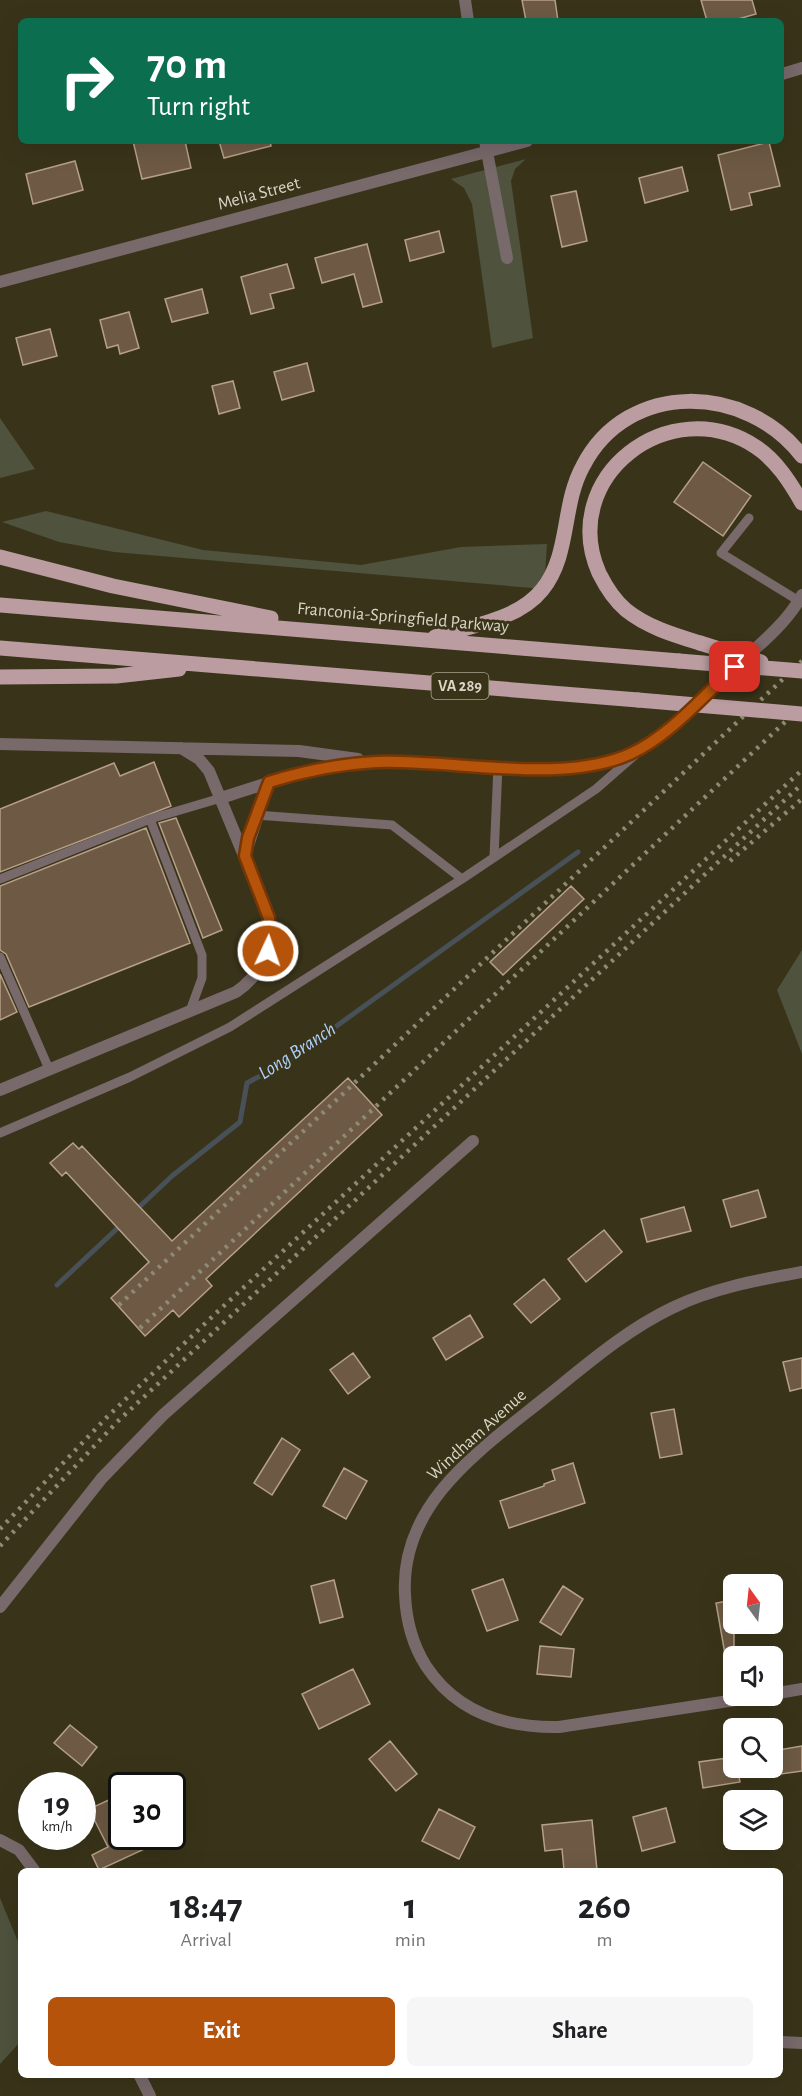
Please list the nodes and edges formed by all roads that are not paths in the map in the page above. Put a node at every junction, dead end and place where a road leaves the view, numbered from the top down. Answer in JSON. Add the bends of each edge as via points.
{"nodes":[{"id":1,"x":465,"y":0,"type":"edge"},
{"id":2,"x":468,"y":18,"type":"edge"},
{"id":3,"x":802,"y":68,"type":"edge"},
{"id":4,"x":784,"y":73,"type":"edge"},
{"id":5,"x":502,"y":144,"type":"edge"},
{"id":6,"x":486,"y":146,"type":"edge"},
{"id":7,"x":507,"y":258,"type":"dead end"},
{"id":8,"x":0,"y":282,"type":"edge"},
{"id":9,"x":802,"y":456,"type":"edge"},
{"id":10,"x":802,"y":503,"type":"edge"},
{"id":11,"x":749,"y":518,"type":"dead end"},
{"id":12,"x":0,"y":557,"type":"edge"},
{"id":13,"x":800,"y":598,"type":"edge"},
{"id":14,"x":0,"y":605,"type":"edge"},
{"id":15,"x":345,"y":633,"type":"junction"},
{"id":16,"x":427,"y":640,"type":"junction"},
{"id":17,"x":0,"y":648,"type":"edge"},
{"id":18,"x":218,"y":665,"type":"junction"},
{"id":19,"x":794,"y":670,"type":"edge"},
{"id":20,"x":0,"y":677,"type":"edge"},
{"id":21,"x":802,"y":714,"type":"edge"},
{"id":22,"x":0,"y":744,"type":"edge"},
{"id":23,"x":181,"y":748,"type":"junction"},
{"id":24,"x":642,"y":748,"type":"junction"},
{"id":25,"x":377,"y":762,"type":"junction"},
{"id":26,"x":498,"y":766,"type":"junction"},
{"id":27,"x":269,"y":782,"type":"junction"},
{"id":28,"x":221,"y":798,"type":"junction"},
{"id":29,"x":256,"y":815,"type":"junction"},
{"id":30,"x":150,"y":819,"type":"junction"},
{"id":31,"x":245,"y":856,"type":"junction"},
{"id":32,"x":494,"y":856,"type":"junction"},
{"id":33,"x":0,"y":879,"type":"edge"},
{"id":34,"x":462,"y":879,"type":"junction"},
{"id":35,"x":0,"y":957,"type":"edge"},
{"id":36,"x":190,"y":1011,"type":"junction"},
{"id":37,"x":49,"y":1069,"type":"junction"},
{"id":38,"x":0,"y":1090,"type":"edge"},
{"id":39,"x":0,"y":1132,"type":"edge"},
{"id":40,"x":473,"y":1141,"type":"dead end"},
{"id":41,"x":802,"y":1272,"type":"edge"},
{"id":42,"x":0,"y":1607,"type":"edge"},
{"id":43,"x":802,"y":1689,"type":"edge"},
{"id":44,"x":783,"y":1692,"type":"edge"},
{"id":45,"x":723,"y":1702,"type":"edge"},
{"id":46,"x":0,"y":1840,"type":"edge"},
{"id":47,"x":32,"y":1868,"type":"edge"},
{"id":48,"x":783,"y":2042,"type":"edge"},
{"id":49,"x":802,"y":2043,"type":"edge"},
{"id":50,"x":141,"y":2078,"type":"edge"},
{"id":51,"x":150,"y":2096,"type":"edge"}],
"edges":[{"from":1,"to":2,"type":"street"},
{"from":3,"to":4,"type":"street"},
{"from":5,"to":6,"type":"street","name":"Melia Street"},
{"from":6,"to":7,"type":"street"},
{"from":6,"to":8,"type":"street","name":"Melia Street"},
{"from":9,"to":16,"type":"main road","via":[[769,424],[731,406],[689,400],[644,411],[608,434],[582,467],[571,494],[558,563],[541,591],[511,613]]},
{"from":10,"to":19,"type":"main road","bridge":true,"via":[[784,475],[762,452],[718,430],[686,428],[655,436],[628,453],[607,476],[594,504],[590,535],[594,561],[624,609],[643,621],[700,643]]},
{"from":11,"to":13,"type":"lane","via":[[721,553]]},
{"from":12,"to":15,"type":"main road","via":[[113,586]]},
{"from":13,"to":24,"type":"street","via":[[766,638]]},
{"from":14,"to":15,"type":"main road","name":"Franconia-Springfield Parkway"},
{"from":15,"to":16,"type":"main road","name":"Franconia-Springfield Parkway"},
{"from":16,"to":19,"type":"main road","name":"Franconia-Springfield Parkway","bridge":true},
{"from":17,"to":18,"type":"main road","number":"VA 289"},
{"from":18,"to":20,"type":"main road","via":[[116,676]]},
{"from":18,"to":21,"type":"main road","number":"VA 289","bridge":true},
{"from":22,"to":23,"type":"street"},
{"from":23,"to":25,"type":"street","via":[[306,752]]},
{"from":23,"to":28,"type":"street","via":[[204,764]]},
{"from":24,"to":26,"type":"street","via":[[584,768]]},
{"from":24,"to":32,"type":"lane","via":[[596,789]]},
{"from":25,"to":26,"type":"street"},
{"from":25,"to":27,"type":"street","via":[[314,768]]},
{"from":26,"to":32,"type":"lane"},
{"from":27,"to":28,"type":"street"},
{"from":27,"to":29,"type":"street"},
{"from":28,"to":30,"type":"lane"},
{"from":28,"to":31,"type":"street"},
{"from":29,"to":31,"type":"street"},
{"from":29,"to":34,"type":"lane","via":[[392,825]]},
{"from":30,"to":33,"type":"lane"},
{"from":30,"to":36,"type":"lane","via":[[198,940],[203,969]]},
{"from":31,"to":36,"type":"street","via":[[269,918],[264,962],[244,986]]},
{"from":32,"to":34,"type":"lane"},
{"from":34,"to":39,"type":"lane","via":[[230,1027],[130,1077]]},
{"from":35,"to":37,"type":"lane"},
{"from":36,"to":37,"type":"street"},
{"from":37,"to":38,"type":"street"},
{"from":40,"to":42,"type":"street","via":[[163,1415],[102,1478]]},
{"from":41,"to":45,"type":"street","name":"Windham Avenue","via":[[726,1288],[673,1307],[622,1338],[468,1461],[441,1488],[408,1552],[407,1620],[422,1660],[454,1698],[494,1720],[526,1727],[559,1727]]},
{"from":43,"to":44,"type":"street"},
{"from":46,"to":47,"type":"street","via":[[19,1850]]},
{"from":48,"to":49,"type":"street"},
{"from":50,"to":51,"type":"street"}]}
